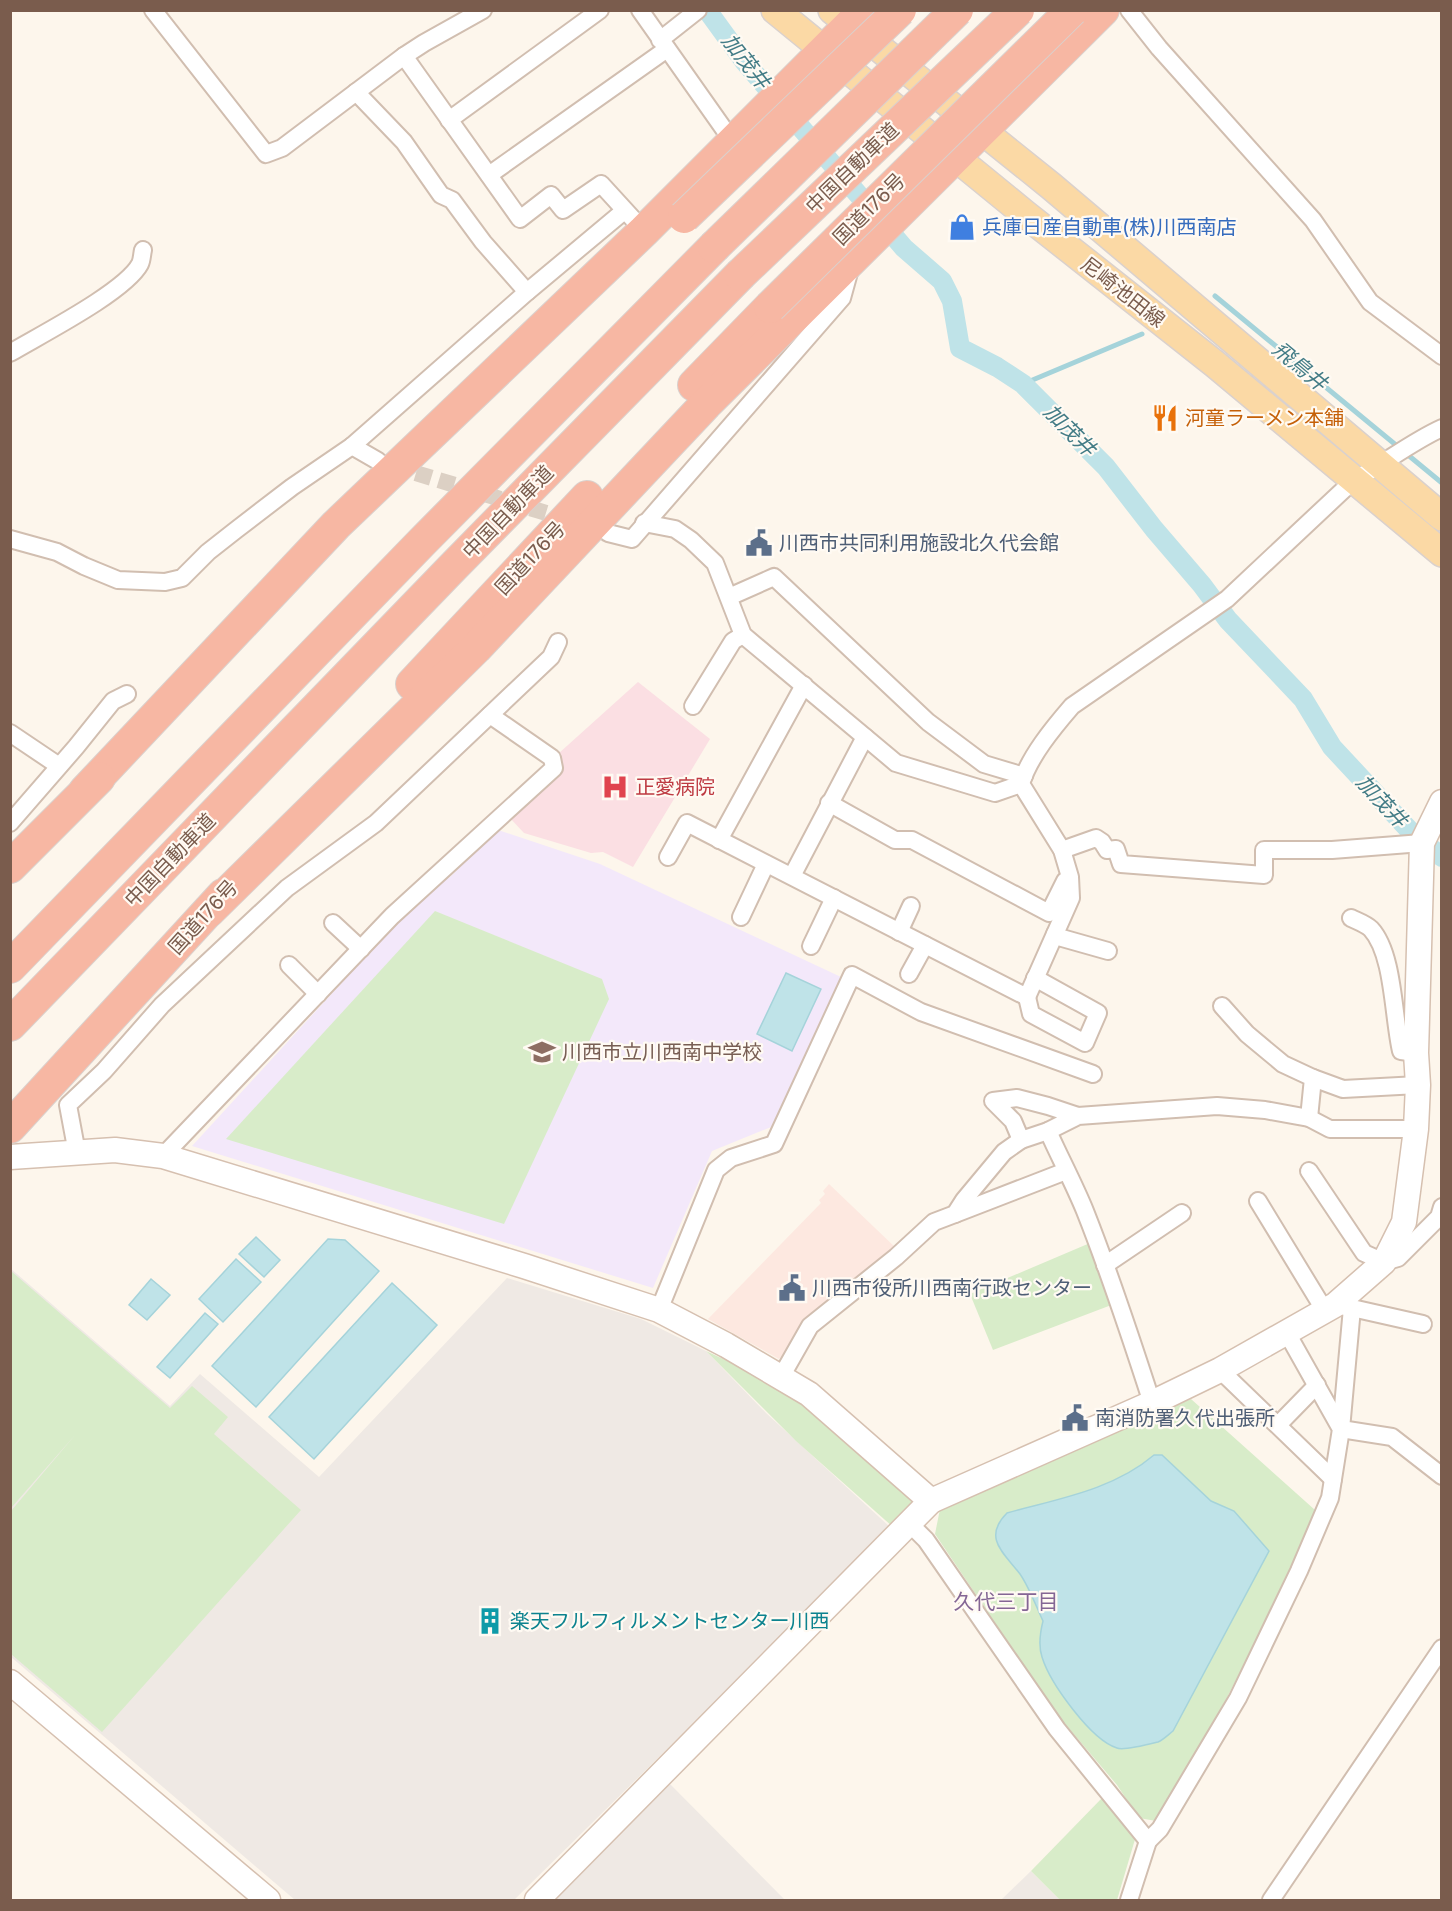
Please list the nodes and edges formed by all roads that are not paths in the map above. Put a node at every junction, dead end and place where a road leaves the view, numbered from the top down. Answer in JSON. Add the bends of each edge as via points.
{"nodes":[{"id":1,"x":153,"y":10,"type":"edge"},
{"id":2,"x":483,"y":10,"type":"edge"},
{"id":3,"x":600,"y":10,"type":"edge"},
{"id":4,"x":640,"y":10,"type":"edge"},
{"id":5,"x":698,"y":10,"type":"edge"},
{"id":6,"x":775,"y":10,"type":"edge"},
{"id":7,"x":900,"y":10,"type":"edge"},
{"id":8,"x":957,"y":10,"type":"edge"},
{"id":9,"x":1018,"y":10,"type":"edge"},
{"id":10,"x":1071,"y":10,"type":"edge"},
{"id":11,"x":1103,"y":10,"type":"edge"},
{"id":12,"x":1129,"y":10,"type":"edge"},
{"id":13,"x":849,"y":15,"type":"edge"},
{"id":14,"x":664,"y":45,"type":"junction"},
{"id":15,"x":825,"y":51,"type":"junction"},
{"id":16,"x":404,"y":56,"type":"junction"},
{"id":17,"x":356,"y":92,"type":"junction"},
{"id":18,"x":449,"y":120,"type":"junction"},
{"id":19,"x":981,"y":131,"type":"junction"},
{"id":20,"x":733,"y":142,"type":"junction"},
{"id":21,"x":955,"y":157,"type":"junction"},
{"id":22,"x":489,"y":175,"type":"junction"},
{"id":23,"x":634,"y":221,"type":"junction"},
{"id":24,"x":143,"y":250,"type":"dead end"},
{"id":25,"x":854,"y":256,"type":"junction"},
{"id":26,"x":527,"y":292,"type":"junction"},
{"id":27,"x":1439,"y":349,"type":"edge"},
{"id":28,"x":10,"y":353,"type":"edge"},
{"id":29,"x":1442,"y":429,"type":"edge"},
{"id":30,"x":352,"y":446,"type":"junction"},
{"id":31,"x":378,"y":461,"type":"tunnel mouth"},
{"id":32,"x":1379,"y":466,"type":"junction"},
{"id":33,"x":1354,"y":480,"type":"junction"},
{"id":34,"x":1442,"y":517,"type":"edge"},
{"id":35,"x":644,"y":524,"type":"junction"},
{"id":36,"x":608,"y":533,"type":"dead end"},
{"id":37,"x":10,"y":539,"type":"edge"},
{"id":38,"x":1442,"y":552,"type":"edge"},
{"id":39,"x":198,"y":562,"type":"junction"},
{"id":40,"x":189,"y":589,"type":"dead end"},
{"id":41,"x":729,"y":597,"type":"junction"},
{"id":42,"x":743,"y":635,"type":"junction"},
{"id":43,"x":558,"y":642,"type":"dead end"},
{"id":44,"x":804,"y":686,"type":"junction"},
{"id":45,"x":127,"y":694,"type":"dead end"},
{"id":46,"x":693,"y":706,"type":"dead end"},
{"id":47,"x":490,"y":715,"type":"junction"},
{"id":48,"x":10,"y":733,"type":"edge"},
{"id":49,"x":865,"y":737,"type":"junction"},
{"id":50,"x":59,"y":766,"type":"junction"},
{"id":51,"x":1022,"y":780,"type":"junction"},
{"id":52,"x":85,"y":791,"type":"junction"},
{"id":53,"x":1442,"y":802,"type":"edge"},
{"id":54,"x":829,"y":803,"type":"junction"},
{"id":55,"x":10,"y":823,"type":"edge"},
{"id":56,"x":719,"y":840,"type":"junction"},
{"id":57,"x":1422,"y":843,"type":"junction"},
{"id":58,"x":1062,"y":850,"type":"junction"},
{"id":59,"x":668,"y":857,"type":"dead end"},
{"id":60,"x":766,"y":864,"type":"junction"},
{"id":61,"x":10,"y":867,"type":"edge"},
{"id":62,"x":792,"y":876,"type":"junction"},
{"id":63,"x":1070,"y":880,"type":"junction"},
{"id":64,"x":834,"y":898,"type":"junction"},
{"id":65,"x":911,"y":906,"type":"dead end"},
{"id":66,"x":209,"y":911,"type":"junction"},
{"id":67,"x":741,"y":917,"type":"dead end"},
{"id":68,"x":1351,"y":918,"type":"dead end"},
{"id":69,"x":333,"y":923,"type":"dead end"},
{"id":70,"x":899,"y":932,"type":"junction"},
{"id":71,"x":1055,"y":934,"type":"junction"},
{"id":72,"x":925,"y":945,"type":"junction"},
{"id":73,"x":812,"y":946,"type":"dead end"},
{"id":74,"x":361,"y":950,"type":"junction"},
{"id":75,"x":1108,"y":951,"type":"dead end"},
{"id":76,"x":289,"y":965,"type":"dead end"},
{"id":77,"x":10,"y":967,"type":"edge"},
{"id":78,"x":909,"y":974,"type":"dead end"},
{"id":79,"x":1035,"y":978,"type":"junction"},
{"id":80,"x":318,"y":994,"type":"junction"},
{"id":81,"x":1027,"y":997,"type":"junction"},
{"id":82,"x":1222,"y":1006,"type":"dead end"},
{"id":83,"x":10,"y":1025,"type":"edge"},
{"id":84,"x":1416,"y":1053,"type":"junction"},
{"id":85,"x":1093,"y":1074,"type":"dead end"},
{"id":86,"x":1313,"y":1078,"type":"junction"},
{"id":87,"x":1418,"y":1085,"type":"junction"},
{"id":88,"x":1078,"y":1116,"type":"junction"},
{"id":89,"x":1310,"y":1118,"type":"junction"},
{"id":90,"x":10,"y":1127,"type":"edge"},
{"id":91,"x":1416,"y":1129,"type":"junction"},
{"id":92,"x":1048,"y":1131,"type":"junction"},
{"id":93,"x":1021,"y":1140,"type":"junction"},
{"id":94,"x":78,"y":1153,"type":"junction"},
{"id":95,"x":163,"y":1156,"type":"junction"},
{"id":96,"x":10,"y":1157,"type":"edge"},
{"id":97,"x":1066,"y":1171,"type":"junction"},
{"id":98,"x":1309,"y":1171,"type":"dead end"},
{"id":99,"x":1258,"y":1201,"type":"dead end"},
{"id":100,"x":1182,"y":1212,"type":"dead end"},
{"id":101,"x":956,"y":1214,"type":"junction"},
{"id":102,"x":1441,"y":1218,"type":"edge"},
{"id":103,"x":1384,"y":1262,"type":"junction"},
{"id":104,"x":1105,"y":1265,"type":"junction"},
{"id":105,"x":1337,"y":1308,"type":"junction"},
{"id":106,"x":659,"y":1310,"type":"junction"},
{"id":107,"x":1423,"y":1324,"type":"dead end"},
{"id":108,"x":1287,"y":1333,"type":"junction"},
{"id":109,"x":1220,"y":1370,"type":"junction"},
{"id":110,"x":781,"y":1377,"type":"junction"},
{"id":111,"x":1317,"y":1385,"type":"junction"},
{"id":112,"x":1152,"y":1403,"type":"junction"},
{"id":113,"x":1278,"y":1425,"type":"junction"},
{"id":114,"x":1341,"y":1429,"type":"junction"},
{"id":115,"x":1442,"y":1476,"type":"edge"},
{"id":116,"x":1333,"y":1479,"type":"junction"},
{"id":117,"x":931,"y":1501,"type":"junction"},
{"id":118,"x":909,"y":1523,"type":"junction"},
{"id":119,"x":1442,"y":1648,"type":"edge"},
{"id":120,"x":10,"y":1682,"type":"edge"},
{"id":121,"x":1148,"y":1840,"type":"junction"},
{"id":122,"x":268,"y":1900,"type":"edge"},
{"id":123,"x":537,"y":1900,"type":"edge"},
{"id":124,"x":1129,"y":1900,"type":"edge"},
{"id":125,"x":1271,"y":1900,"type":"edge"}],
"edges":[{"from":1,"to":17,"type":"street","via":[[266,154],[282,148]]},
{"from":2,"to":16,"type":"street"},
{"from":3,"to":18,"type":"street"},
{"from":4,"to":14,"type":"street"},
{"from":5,"to":14,"type":"street"},
{"from":6,"to":15,"type":"main road","name":"尼崎池田線"},
{"from":7,"to":52,"type":"highway","bridge":true},
{"from":8,"to":77,"type":"highway","name":"中国自動車道","bridge":true,"via":[[714,247],[422,542]]},
{"from":9,"to":83,"type":"highway","name":"中国自動車道","bridge":true,"via":[[740,275]]},
{"from":10,"to":66,"type":"highway","name":"国道176号","bridge":true,"via":[[770,307],[608,475],[443,649]]},
{"from":11,"to":19,"type":"highway"},
{"from":12,"to":27,"type":"street","via":[[1314,220],[1370,302]]},
{"from":13,"to":15,"type":"highway"},
{"from":13,"to":19,"type":"main road","name":"尼崎池田線"},
{"from":14,"to":20,"type":"street"},
{"from":14,"to":22,"type":"street"},
{"from":15,"to":20,"type":"highway"},
{"from":15,"to":21,"type":"main road","name":"尼崎池田線"},
{"from":16,"to":17,"type":"street"},
{"from":16,"to":18,"type":"street"},
{"from":17,"to":26,"type":"street","via":[[404,142],[441,195],[452,200]]},
{"from":18,"to":22,"type":"street"},
{"from":19,"to":21,"type":"highway"},
{"from":19,"to":32,"type":"main road","name":"尼崎池田線"},
{"from":20,"to":23,"type":"highway"},
{"from":21,"to":25,"type":"highway"},
{"from":21,"to":33,"type":"main road","name":"尼崎池田線"},
{"from":22,"to":23,"type":"street","via":[[520,219],[551,195],[563,210],[601,184]]},
{"from":23,"to":26,"type":"street"},
{"from":23,"to":52,"type":"highway","via":[[336,525]]},
{"from":24,"to":28,"type":"street","via":[[140,264],[124,283]]},
{"from":25,"to":35,"type":"street","via":[[842,298]]},
{"from":25,"to":66,"type":"highway","via":[[631,481],[476,648]]},
{"from":26,"to":30,"type":"street"},
{"from":29,"to":32,"type":"street"},
{"from":30,"to":31,"type":"street"},
{"from":30,"to":39,"type":"street","via":[[292,486]]},
{"from":32,"to":33,"type":"street"},
{"from":32,"to":34,"type":"main road","name":"尼崎池田線"},
{"from":33,"to":38,"type":"main road","name":"尼崎池田線"},
{"from":33,"to":51,"type":"street","via":[[1227,599],[1072,706],[1053,728]]},
{"from":35,"to":36,"type":"street","via":[[632,539]]},
{"from":35,"to":41,"type":"street","via":[[675,529],[691,540],[715,563]]},
{"from":37,"to":39,"type":"street","via":[[57,552],[118,580],[165,582],[182,578]]},
{"from":39,"to":40,"type":"street"},
{"from":41,"to":42,"type":"street"},
{"from":41,"to":51,"type":"street","via":[[774,577],[928,722],[984,764]]},
{"from":42,"to":44,"type":"street"},
{"from":42,"to":46,"type":"street","via":[[733,641]]},
{"from":43,"to":47,"type":"street","via":[[551,657]]},
{"from":44,"to":49,"type":"street"},
{"from":44,"to":56,"type":"street","via":[[779,740]]},
{"from":45,"to":50,"type":"street","via":[[113,701]]},
{"from":47,"to":74,"type":"street","via":[[552,758],[554,768],[392,916]]},
{"from":47,"to":94,"type":"street","via":[[376,823],[287,888],[162,1005],[68,1105]]},
{"from":48,"to":50,"type":"street"},
{"from":49,"to":51,"type":"street","via":[[896,763],[995,793]]},
{"from":49,"to":54,"type":"street"},
{"from":50,"to":55,"type":"street"},
{"from":51,"to":58,"type":"street"},
{"from":52,"to":61,"type":"highway"},
{"from":53,"to":57,"type":"street"},
{"from":54,"to":62,"type":"street"},
{"from":54,"to":63,"type":"street","via":[[896,840],[912,840],[1049,913],[1065,881]]},
{"from":56,"to":59,"type":"street","via":[[680,821]]},
{"from":56,"to":60,"type":"street"},
{"from":57,"to":58,"type":"street","via":[[1332,850],[1264,850],[1264,875],[1121,864],[1116,849],[1107,850],[1096,838]]},
{"from":57,"to":84,"type":"street"},
{"from":58,"to":63,"type":"street"},
{"from":60,"to":62,"type":"street"},
{"from":60,"to":67,"type":"street"},
{"from":62,"to":64,"type":"street"},
{"from":63,"to":71,"type":"street","via":[[1071,898]]},
{"from":64,"to":70,"type":"street"},
{"from":64,"to":73,"type":"street"},
{"from":65,"to":70,"type":"street"},
{"from":66,"to":90,"type":"highway","name":"国道176号"},
{"from":68,"to":84,"type":"street","via":[[1370,927],[1382,945],[1401,1051]]},
{"from":69,"to":74,"type":"street"},
{"from":70,"to":72,"type":"street"},
{"from":71,"to":75,"type":"street"},
{"from":71,"to":79,"type":"street"},
{"from":72,"to":78,"type":"street"},
{"from":72,"to":81,"type":"street"},
{"from":74,"to":80,"type":"street"},
{"from":76,"to":80,"type":"street"},
{"from":79,"to":81,"type":"street"},
{"from":79,"to":81,"type":"street","via":[[1098,1013],[1085,1042],[1031,1014]]},
{"from":80,"to":95,"type":"street"},
{"from":82,"to":86,"type":"street","via":[[1247,1034],[1283,1064]]},
{"from":84,"to":87,"type":"street"},
{"from":85,"to":106,"type":"street","via":[[921,1012],[852,975],[774,1144],[731,1158],[716,1170]]},
{"from":86,"to":87,"type":"street","via":[[1343,1089]]},
{"from":86,"to":89,"type":"street"},
{"from":87,"to":91,"type":"street"},
{"from":88,"to":89,"type":"street","via":[[1217,1106]]},
{"from":88,"to":92,"type":"street"},
{"from":88,"to":93,"type":"street","via":[[1017,1098],[993,1101],[1013,1121]]},
{"from":89,"to":91,"type":"street","via":[[1330,1129]]},
{"from":91,"to":103,"type":"street","via":[[1404,1222]]},
{"from":92,"to":93,"type":"street"},
{"from":92,"to":97,"type":"street"},
{"from":93,"to":101,"type":"street","via":[[1004,1152]]},
{"from":94,"to":95,"type":"street","via":[[115,1150]]},
{"from":94,"to":96,"type":"street"},
{"from":95,"to":106,"type":"street"},
{"from":97,"to":101,"type":"street"},
{"from":97,"to":104,"type":"street"},
{"from":98,"to":103,"type":"street","via":[[1364,1253]]},
{"from":99,"to":105,"type":"street"},
{"from":100,"to":104,"type":"street"},
{"from":101,"to":110,"type":"street","via":[[934,1222],[810,1326]]},
{"from":102,"to":103,"type":"street","via":[[1398,1258]]},
{"from":103,"to":105,"type":"street"},
{"from":104,"to":112,"type":"street"},
{"from":105,"to":107,"type":"street"},
{"from":105,"to":108,"type":"street"},
{"from":105,"to":114,"type":"street"},
{"from":106,"to":110,"type":"street"},
{"from":108,"to":109,"type":"street"},
{"from":108,"to":111,"type":"street"},
{"from":109,"to":112,"type":"street"},
{"from":109,"to":113,"type":"street"},
{"from":110,"to":117,"type":"street","via":[[809,1394]]},
{"from":111,"to":113,"type":"street"},
{"from":111,"to":114,"type":"street"},
{"from":112,"to":117,"type":"street"},
{"from":113,"to":116,"type":"street"},
{"from":114,"to":115,"type":"street","via":[[1392,1437]]},
{"from":114,"to":116,"type":"street"},
{"from":116,"to":121,"type":"street","via":[[1330,1498],[1299,1571],[1238,1698],[1160,1829]]},
{"from":117,"to":118,"type":"street"},
{"from":118,"to":121,"type":"street","via":[[926,1540],[1057,1729]]},
{"from":118,"to":123,"type":"street"},
{"from":119,"to":125,"type":"street"},
{"from":120,"to":122,"type":"street"},
{"from":121,"to":124,"type":"street"}]}
